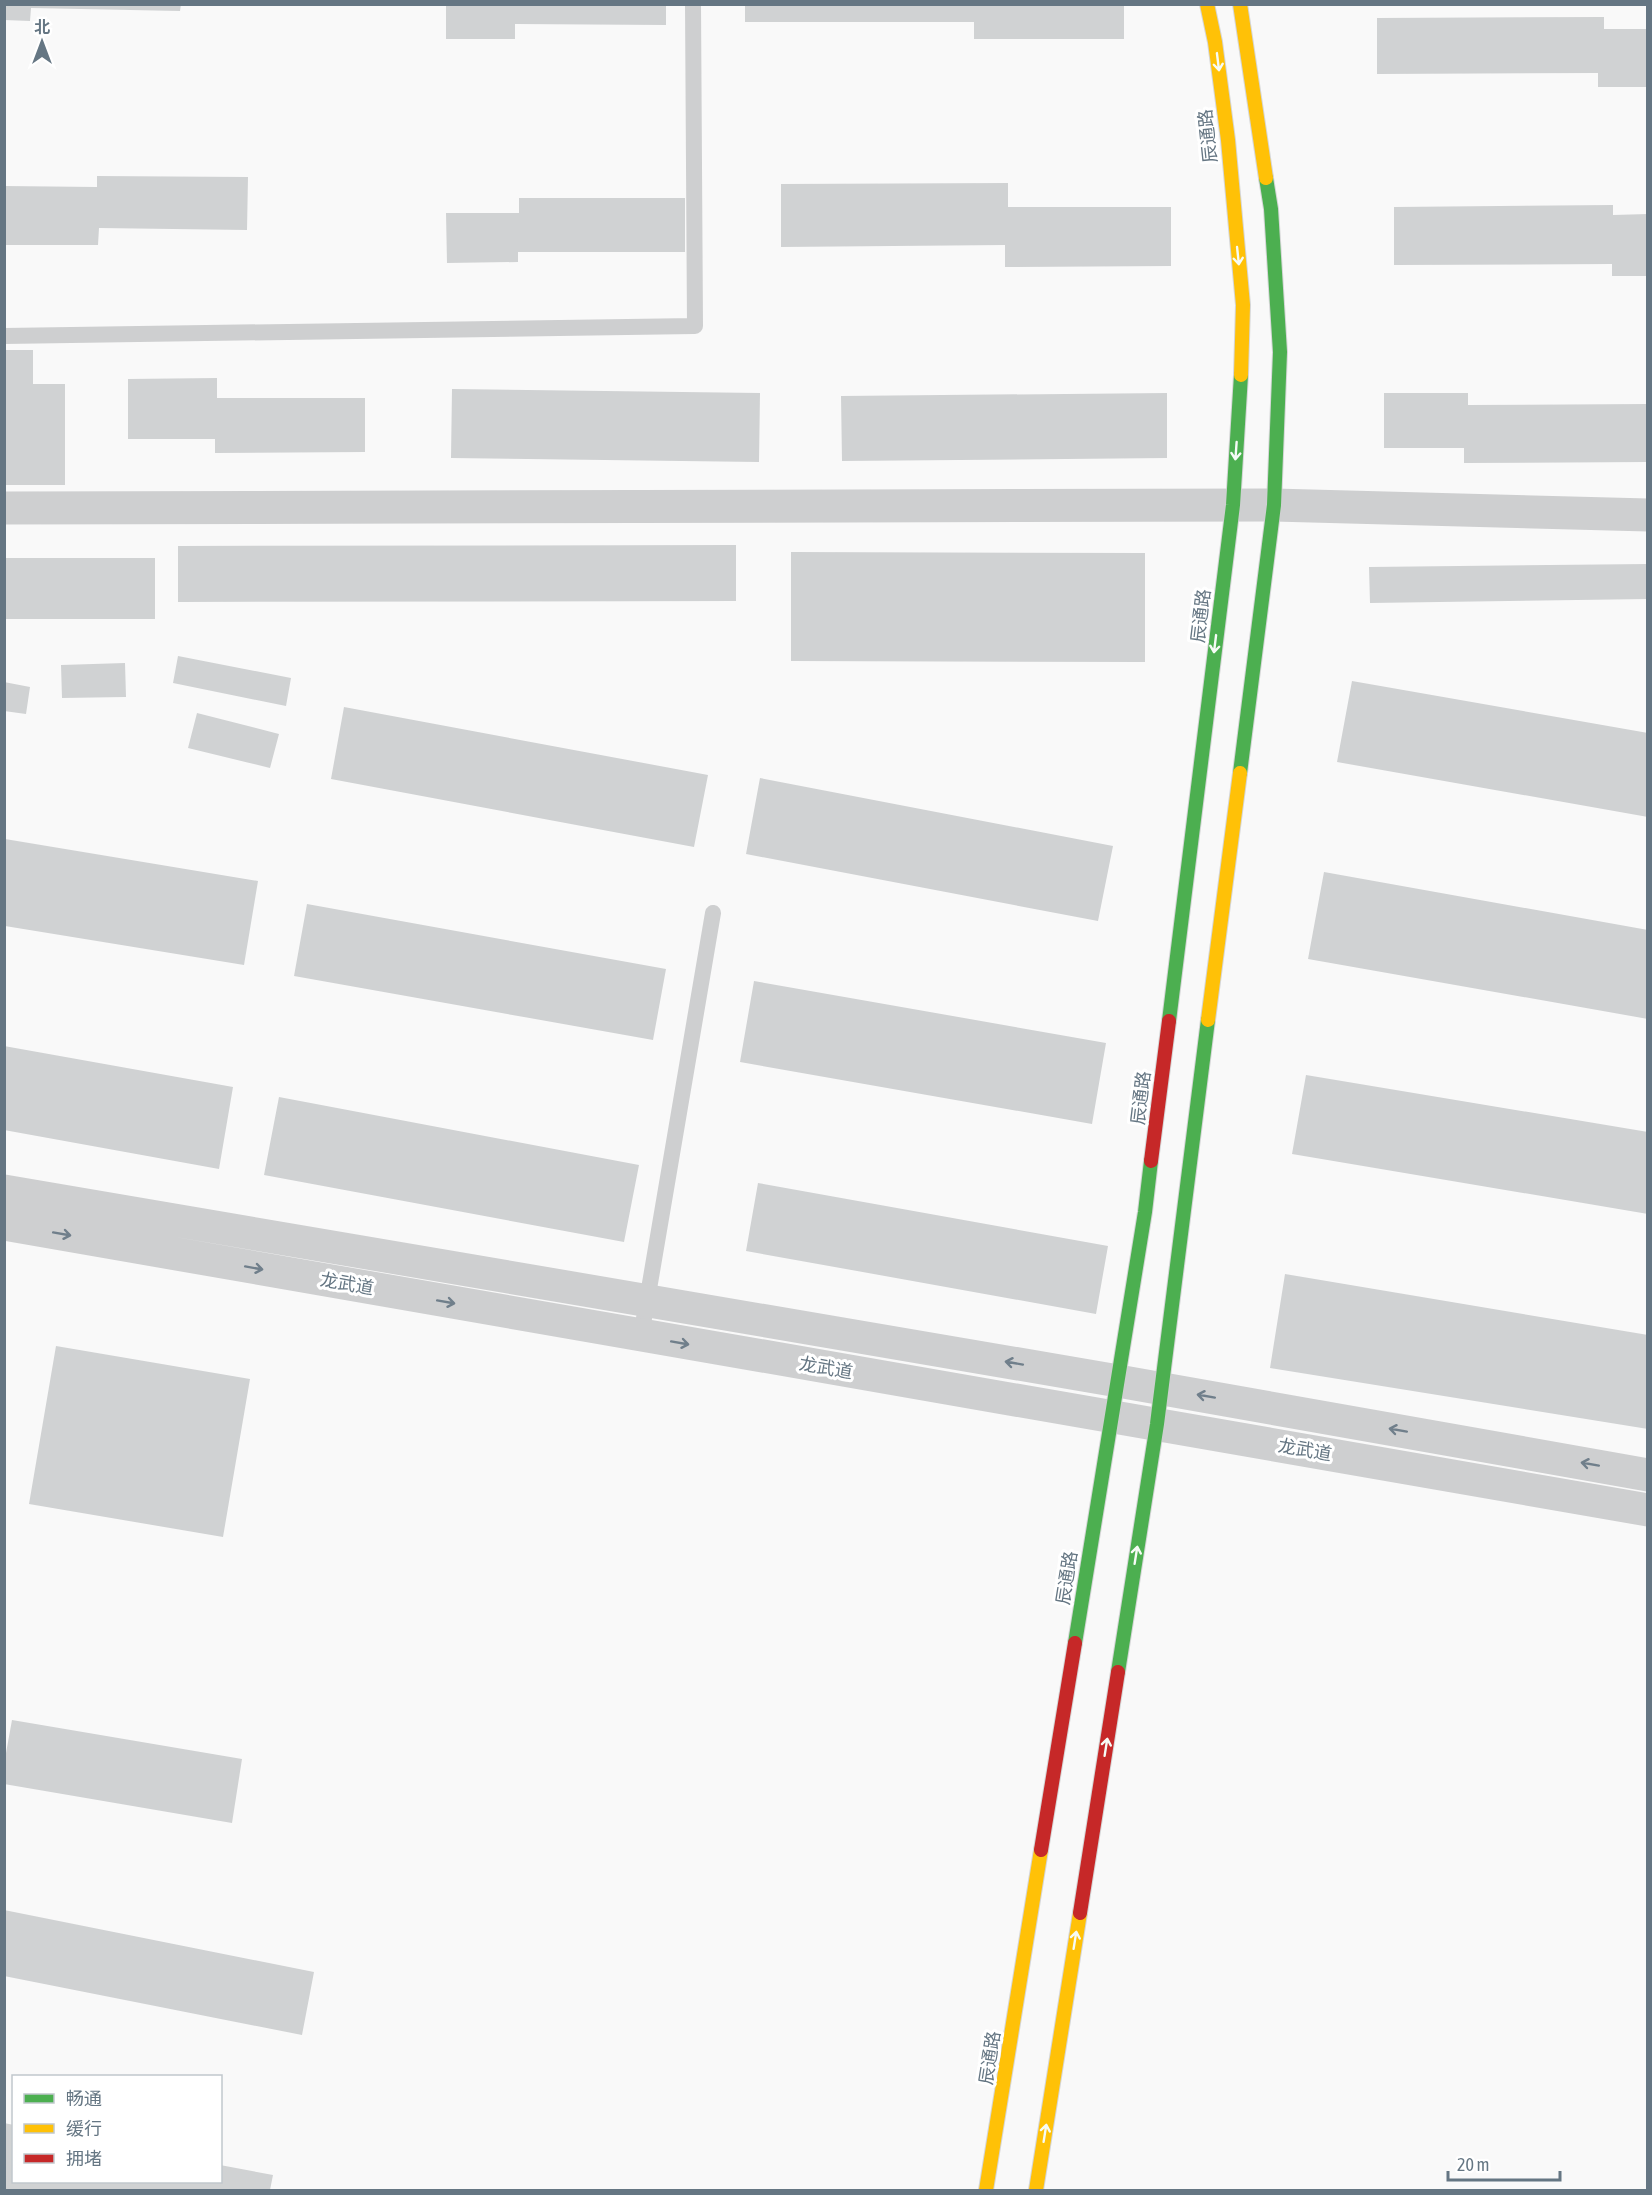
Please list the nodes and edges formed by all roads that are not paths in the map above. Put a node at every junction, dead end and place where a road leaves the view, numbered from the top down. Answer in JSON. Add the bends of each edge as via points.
{"nodes":[{"id":1,"x":693,"y":4,"type":"edge"},
{"id":2,"x":1207,"y":4,"type":"edge"},
{"id":3,"x":1240,"y":4,"type":"edge"},
{"id":4,"x":4,"y":336,"type":"edge"},
{"id":5,"x":1233,"y":505,"type":"junction"},
{"id":6,"x":1274,"y":505,"type":"junction"},
{"id":7,"x":4,"y":508,"type":"edge"},
{"id":8,"x":1647,"y":515,"type":"edge"},
{"id":9,"x":713,"y":913,"type":"dead end"},
{"id":10,"x":4,"y":1191,"type":"edge"},
{"id":11,"x":4,"y":1224,"type":"edge"},
{"id":12,"x":647,"y":1300,"type":"junction"},
{"id":13,"x":641,"y":1336,"type":"junction"},
{"id":14,"x":1118,"y":1381,"type":"junction"},
{"id":15,"x":1161,"y":1388,"type":"junction"},
{"id":16,"x":1112,"y":1417,"type":"junction"},
{"id":17,"x":1156,"y":1424,"type":"junction"},
{"id":18,"x":1647,"y":1474,"type":"edge"},
{"id":19,"x":1647,"y":1510,"type":"edge"},
{"id":20,"x":986,"y":2190,"type":"edge"},
{"id":21,"x":1036,"y":2190,"type":"edge"}],
"edges":[{"from":1,"to":4,"type":"lane","via":[[694,326]]},
{"from":2,"to":5,"type":"street","name":"辰通路","one_way":true,"via":[[1228,140],[1243,305]]},
{"from":3,"to":6,"type":"street","via":[[1272,233],[1280,352]]},
{"from":5,"to":6,"type":"street"},
{"from":5,"to":7,"type":"street"},
{"from":5,"to":14,"type":"street","name":"辰通路","one_way":true,"via":[[1145,1212]]},
{"from":6,"to":8,"type":"street"},
{"from":6,"to":15,"type":"street"},
{"from":9,"to":12,"type":"lane"},
{"from":10,"to":12,"type":"street"},
{"from":11,"to":13,"type":"street","name":"龙武道","one_way":true},
{"from":12,"to":13,"type":"lane"},
{"from":14,"to":12,"type":"street","one_way":true},
{"from":13,"to":16,"type":"street","name":"龙武道","one_way":true},
{"from":14,"to":15,"type":"street"},
{"from":14,"to":16,"type":"street","name":"辰通路"},
{"from":15,"to":17,"type":"street"},
{"from":18,"to":15,"type":"street","one_way":true},
{"from":16,"to":17,"type":"street","name":"龙武道"},
{"from":16,"to":20,"type":"street","name":"辰通路"},
{"from":17,"to":19,"type":"street","name":"龙武道"},
{"from":21,"to":17,"type":"street","one_way":true}]}
